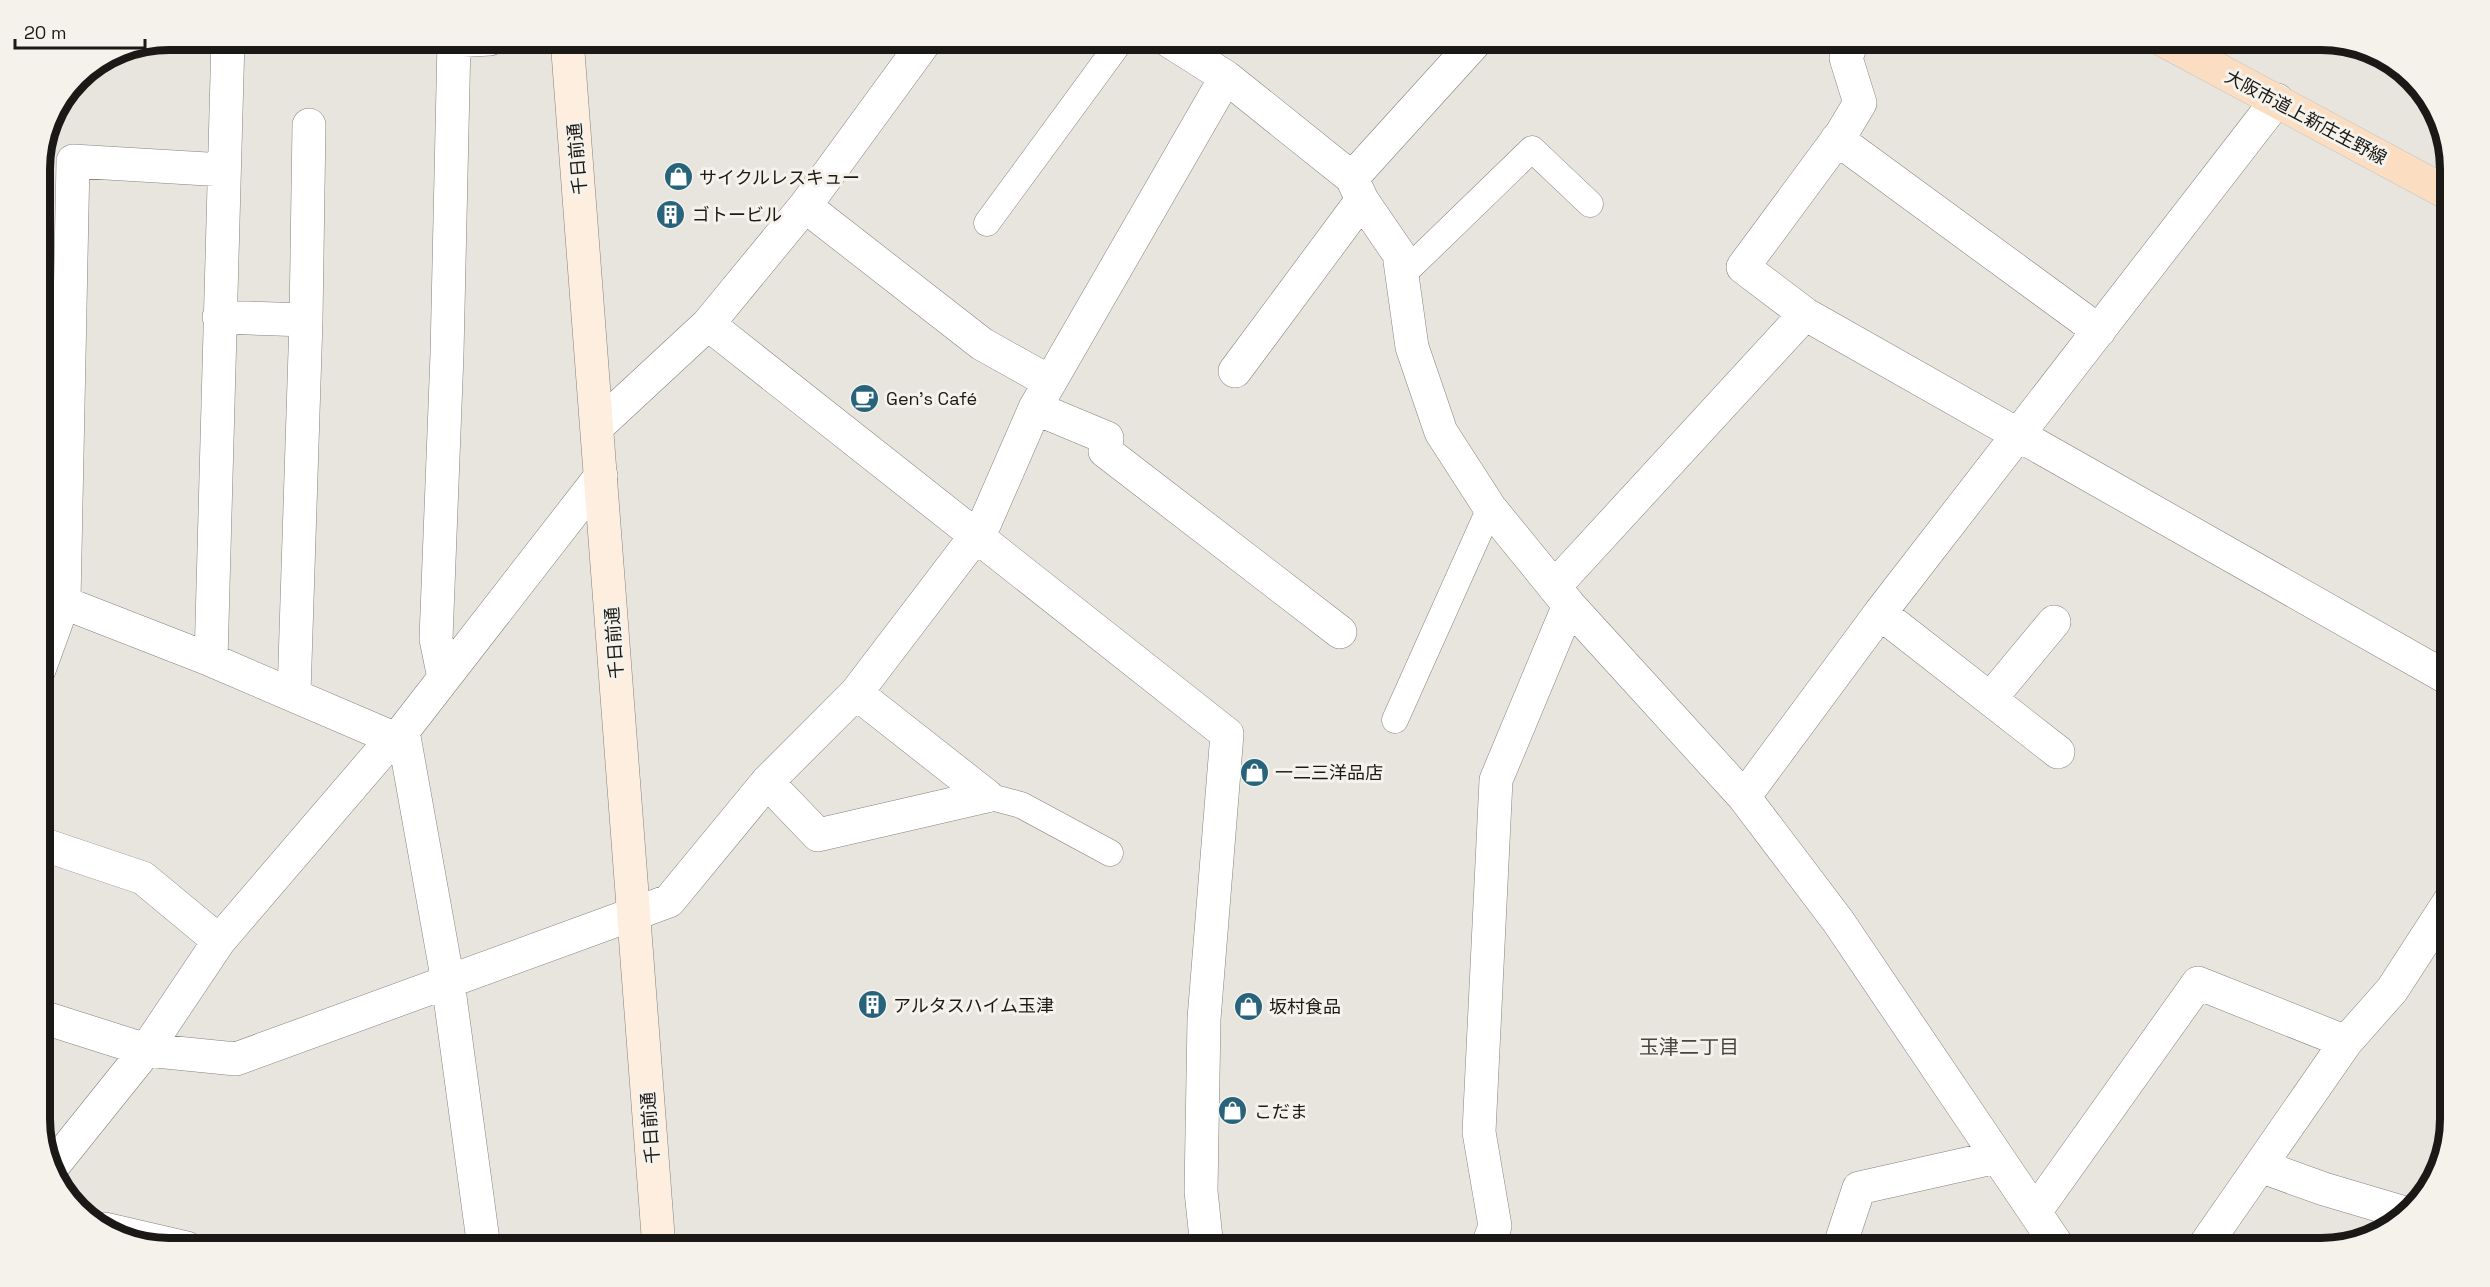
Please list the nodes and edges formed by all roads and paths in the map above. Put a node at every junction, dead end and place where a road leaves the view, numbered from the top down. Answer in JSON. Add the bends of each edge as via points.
{"nodes":[{"id":1,"x":228,"y":50,"type":"edge"},
{"id":2,"x":454,"y":50,"type":"edge"},
{"id":3,"x":568,"y":50,"type":"edge"},
{"id":4,"x":919,"y":50,"type":"edge"},
{"id":5,"x":1114,"y":50,"type":"edge"},
{"id":6,"x":1183,"y":50,"type":"edge"},
{"id":7,"x":1469,"y":50,"type":"edge"},
{"id":8,"x":1849,"y":50,"type":"edge"},
{"id":9,"x":2183,"y":50,"type":"edge"},
{"id":10,"x":1226,"y":77,"type":"junction"},
{"id":11,"x":2277,"y":100,"type":"junction"},
{"id":12,"x":309,"y":125,"type":"dead end"},
{"id":13,"x":1837,"y":139,"type":"junction"},
{"id":14,"x":224,"y":170,"type":"junction"},
{"id":15,"x":1357,"y":189,"type":"junction"},
{"id":16,"x":2440,"y":189,"type":"edge"},
{"id":17,"x":1590,"y":204,"type":"dead end"},
{"id":18,"x":805,"y":206,"type":"junction"},
{"id":19,"x":987,"y":223,"type":"dead end"},
{"id":20,"x":1402,"y":275,"type":"junction"},
{"id":21,"x":1805,"y":314,"type":"junction"},
{"id":22,"x":219,"y":317,"type":"junction"},
{"id":23,"x":306,"y":320,"type":"junction"},
{"id":24,"x":708,"y":324,"type":"junction"},
{"id":25,"x":2100,"y":331,"type":"junction"},
{"id":26,"x":1235,"y":371,"type":"dead end"},
{"id":27,"x":1042,"y":395,"type":"junction"},
{"id":28,"x":598,"y":426,"type":"junction"},
{"id":29,"x":2019,"y":434,"type":"junction"},
{"id":30,"x":601,"y":476,"type":"junction"},
{"id":31,"x":1490,"y":508,"type":"junction"},
{"id":32,"x":976,"y":535,"type":"junction"},
{"id":33,"x":1561,"y":596,"type":"junction"},
{"id":34,"x":52,"y":597,"type":"edge"},
{"id":35,"x":1880,"y":613,"type":"junction"},
{"id":36,"x":2054,"y":622,"type":"dead end"},
{"id":37,"x":1340,"y":632,"type":"dead end"},
{"id":38,"x":211,"y":660,"type":"junction"},
{"id":39,"x":2440,"y":674,"type":"edge"},
{"id":40,"x":444,"y":678,"type":"junction"},
{"id":41,"x":856,"y":693,"type":"junction"},
{"id":42,"x":294,"y":694,"type":"junction"},
{"id":43,"x":1990,"y":699,"type":"junction"},
{"id":44,"x":1395,"y":720,"type":"dead end"},
{"id":45,"x":398,"y":734,"type":"junction"},
{"id":46,"x":2058,"y":752,"type":"dead end"},
{"id":47,"x":767,"y":782,"type":"junction"},
{"id":48,"x":987,"y":796,"type":"junction"},
{"id":49,"x":1744,"y":797,"type":"junction"},
{"id":50,"x":50,"y":847,"type":"edge"},
{"id":51,"x":1110,"y":853,"type":"dead end"},
{"id":52,"x":634,"y":916,"type":"junction"},
{"id":53,"x":2440,"y":916,"type":"edge"},
{"id":54,"x":219,"y":941,"type":"junction"},
{"id":55,"x":448,"y":982,"type":"junction"},
{"id":56,"x":50,"y":1019,"type":"edge"},
{"id":57,"x":2346,"y":1042,"type":"junction"},
{"id":58,"x":146,"y":1050,"type":"junction"},
{"id":59,"x":1997,"y":1157,"type":"junction"},
{"id":60,"x":57,"y":1160,"type":"edge"},
{"id":61,"x":2260,"y":1166,"type":"junction"},
{"id":62,"x":2397,"y":1211,"type":"edge"},
{"id":63,"x":2035,"y":1212,"type":"junction"},
{"id":64,"x":483,"y":1238,"type":"edge"},
{"id":65,"x":658,"y":1238,"type":"edge"},
{"id":66,"x":1206,"y":1238,"type":"edge"},
{"id":67,"x":1491,"y":1238,"type":"edge"},
{"id":68,"x":1842,"y":1238,"type":"edge"},
{"id":69,"x":2052,"y":1238,"type":"edge"},
{"id":70,"x":2210,"y":1238,"type":"edge"}],
"edges":[{"from":1,"to":14,"type":"street"},
{"from":2,"to":40,"type":"street","via":[[436,639]]},
{"from":3,"to":28,"type":"main road","name":"千日前通"},
{"from":4,"to":18,"type":"street"},
{"from":5,"to":19,"type":"lane"},
{"from":6,"to":10,"type":"street"},
{"from":7,"to":15,"type":"street"},
{"from":8,"to":13,"type":"street","via":[[1846,58],[1860,103]]},
{"from":9,"to":11,"type":"main road","name":"大阪市道上新庄生野線"},
{"from":10,"to":15,"type":"street"},
{"from":10,"to":27,"type":"street"},
{"from":11,"to":16,"type":"main road","name":"大阪市道上新庄生野線"},
{"from":11,"to":25,"type":"street"},
{"from":12,"to":23,"type":"street"},
{"from":13,"to":21,"type":"street","via":[[1743,267]]},
{"from":13,"to":25,"type":"street"},
{"from":14,"to":22,"type":"street"},
{"from":14,"to":34,"type":"street","via":[[73,161]]},
{"from":15,"to":20,"type":"street","via":[[1399,254]]},
{"from":15,"to":26,"type":"street"},
{"from":17,"to":20,"type":"lane","via":[[1532,149]]},
{"from":18,"to":24,"type":"street"},
{"from":18,"to":27,"type":"street"},
{"from":20,"to":31,"type":"street","via":[[1412,347],[1441,432]]},
{"from":21,"to":29,"type":"street"},
{"from":21,"to":33,"type":"street"},
{"from":22,"to":23,"type":"street"},
{"from":22,"to":38,"type":"street"},
{"from":23,"to":42,"type":"street"},
{"from":24,"to":28,"type":"street"},
{"from":24,"to":32,"type":"street"},
{"from":25,"to":29,"type":"street"},
{"from":27,"to":32,"type":"street"},
{"from":27,"to":37,"type":"street","via":[[1107,438],[1105,451]]},
{"from":28,"to":30,"type":"main road","name":"千日前通"},
{"from":29,"to":35,"type":"street"},
{"from":29,"to":39,"type":"street"},
{"from":30,"to":40,"type":"street"},
{"from":30,"to":52,"type":"main road","name":"千日前通"},
{"from":31,"to":33,"type":"street"},
{"from":31,"to":44,"type":"lane"},
{"from":32,"to":41,"type":"street"},
{"from":32,"to":66,"type":"street","via":[[1227,734],[1204,1019],[1201,1191]]},
{"from":33,"to":49,"type":"street"},
{"from":33,"to":67,"type":"street","via":[[1496,780],[1479,1132],[1495,1226]]},
{"from":34,"to":38,"type":"street"},
{"from":35,"to":43,"type":"street"},
{"from":35,"to":49,"type":"street"},
{"from":36,"to":43,"type":"street"},
{"from":38,"to":42,"type":"street"},
{"from":40,"to":45,"type":"street"},
{"from":41,"to":47,"type":"street"},
{"from":41,"to":48,"type":"street"},
{"from":42,"to":45,"type":"street"},
{"from":43,"to":46,"type":"street"},
{"from":45,"to":54,"type":"street"},
{"from":45,"to":55,"type":"street"},
{"from":47,"to":48,"type":"street","via":[[818,835]]},
{"from":47,"to":52,"type":"street","via":[[669,901]]},
{"from":48,"to":51,"type":"lane","via":[[1022,805]]},
{"from":49,"to":59,"type":"street","via":[[1838,921]]},
{"from":50,"to":54,"type":"street","via":[[143,878]]},
{"from":52,"to":55,"type":"street"},
{"from":52,"to":65,"type":"main road","name":"千日前通"},
{"from":53,"to":57,"type":"street","via":[[2392,990]]},
{"from":54,"to":58,"type":"street"},
{"from":55,"to":58,"type":"street","via":[[236,1059]]},
{"from":55,"to":64,"type":"street"},
{"from":56,"to":58,"type":"street"},
{"from":57,"to":61,"type":"street"},
{"from":57,"to":63,"type":"street","via":[[2198,983]]},
{"from":58,"to":60,"type":"street"},
{"from":59,"to":63,"type":"street"},
{"from":59,"to":68,"type":"street","via":[[1859,1188]]},
{"from":61,"to":62,"type":"street"},
{"from":61,"to":70,"type":"street"},
{"from":63,"to":69,"type":"street"}]}
